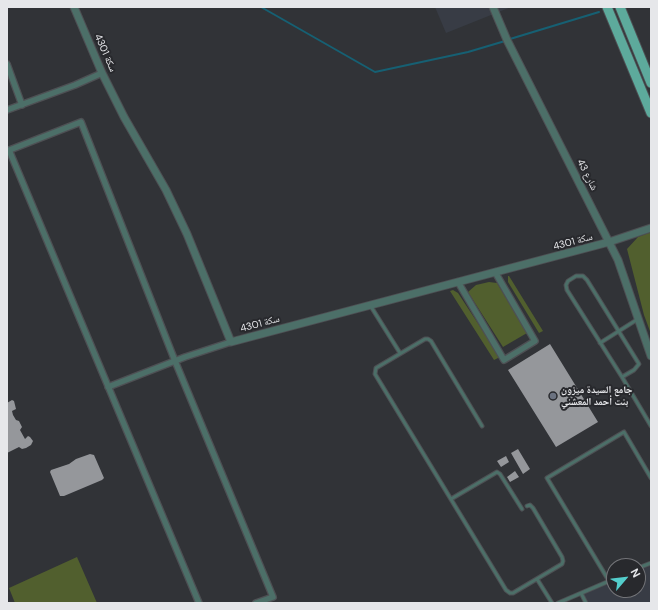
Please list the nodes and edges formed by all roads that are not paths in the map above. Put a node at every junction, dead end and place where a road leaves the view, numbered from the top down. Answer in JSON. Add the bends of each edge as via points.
{"nodes":[{"id":1,"x":74,"y":7,"type":"edge"},
{"id":2,"x":493,"y":7,"type":"edge"},
{"id":3,"x":607,"y":7,"type":"edge"},
{"id":4,"x":620,"y":7,"type":"edge"},
{"id":5,"x":7,"y":64,"type":"edge"},
{"id":6,"x":102,"y":73,"type":"junction"},
{"id":7,"x":651,"y":83,"type":"edge"},
{"id":8,"x":22,"y":105,"type":"junction"},
{"id":9,"x":7,"y":110,"type":"edge"},
{"id":10,"x":651,"y":113,"type":"edge"},
{"id":11,"x":8,"y":151,"type":"edge"},
{"id":12,"x":651,"y":228,"type":"edge"},
{"id":13,"x":610,"y":242,"type":"junction"},
{"id":14,"x":495,"y":272,"type":"junction"},
{"id":15,"x":458,"y":282,"type":"junction"},
{"id":16,"x":370,"y":305,"type":"junction"},
{"id":17,"x":638,"y":319,"type":"junction"},
{"id":18,"x":619,"y":331,"type":"junction"},
{"id":19,"x":231,"y":342,"type":"junction"},
{"id":20,"x":600,"y":343,"type":"junction"},
{"id":21,"x":400,"y":353,"type":"junction"},
{"id":22,"x":651,"y":356,"type":"edge"},
{"id":23,"x":175,"y":361,"type":"junction"},
{"id":24,"x":622,"y":377,"type":"junction"},
{"id":25,"x":108,"y":387,"type":"junction"},
{"id":26,"x":482,"y":426,"type":"dead end"},
{"id":27,"x":651,"y":426,"type":"edge"},
{"id":28,"x":651,"y":478,"type":"edge"},
{"id":29,"x":451,"y":499,"type":"junction"},
{"id":30,"x":527,"y":506,"type":"dead end"},
{"id":31,"x":522,"y":509,"type":"dead end"},
{"id":32,"x":606,"y":576,"type":"edge"},
{"id":33,"x":537,"y":579,"type":"junction"},
{"id":34,"x":606,"y":582,"type":"edge"},
{"id":35,"x":582,"y":593,"type":"junction"},
{"id":36,"x":199,"y":603,"type":"edge"},
{"id":37,"x":256,"y":603,"type":"edge"},
{"id":38,"x":552,"y":603,"type":"edge"},
{"id":39,"x":558,"y":603,"type":"edge"},
{"id":40,"x":586,"y":603,"type":"edge"}],
"edges":[{"from":1,"to":6,"type":"street","name":"سكة 4301"},
{"from":2,"to":13,"type":"street","name":"شارع 43"},
{"from":3,"to":10,"type":"main road"},
{"from":4,"to":7,"type":"main road"},
{"from":5,"to":8,"type":"street"},
{"from":6,"to":8,"type":"street"},
{"from":6,"to":19,"type":"street","name":"سكة 4301","via":[[188,234]]},
{"from":8,"to":9,"type":"street"},
{"from":11,"to":23,"type":"street","via":[[81,122]]},
{"from":11,"to":25,"type":"street"},
{"from":12,"to":13,"type":"street","name":"سكة 4301"},
{"from":13,"to":14,"type":"street","name":"سكة 4301"},
{"from":13,"to":17,"type":"street","name":"شارع 43"},
{"from":14,"to":15,"type":"street","name":"سكة 4301"},
{"from":14,"to":15,"type":"street","via":[[535,341],[504,360]]},
{"from":15,"to":16,"type":"street","name":"سكة 4301"},
{"from":16,"to":19,"type":"street","name":"سكة 4301"},
{"from":16,"to":21,"type":"lane"},
{"from":17,"to":18,"type":"lane"},
{"from":17,"to":22,"type":"street","name":"شارع 43"},
{"from":18,"to":20,"type":"lane"},
{"from":18,"to":20,"type":"lane","via":[[587,280],[583,276],[572,277],[566,285],[567,290]]},
{"from":18,"to":24,"type":"lane","via":[[639,364]]},
{"from":19,"to":23,"type":"street"},
{"from":20,"to":24,"type":"lane"},
{"from":21,"to":26,"type":"lane","via":[[425,339],[431,341]]},
{"from":21,"to":29,"type":"lane","via":[[376,368],[375,374]]},
{"from":23,"to":25,"type":"street"},
{"from":23,"to":37,"type":"street","via":[[273,596]]},
{"from":24,"to":27,"type":"lane"},
{"from":25,"to":36,"type":"street"},
{"from":28,"to":32,"type":"lane","via":[[624,432],[547,478]]},
{"from":29,"to":31,"type":"lane","via":[[497,472]]},
{"from":29,"to":33,"type":"lane","via":[[506,590],[513,593]]},
{"from":30,"to":33,"type":"lane","via":[[533,508],[563,561]]},
{"from":33,"to":38,"type":"lane"},
{"from":34,"to":35,"type":"lane"},
{"from":35,"to":39,"type":"lane"},
{"from":35,"to":40,"type":"lane"}]}
